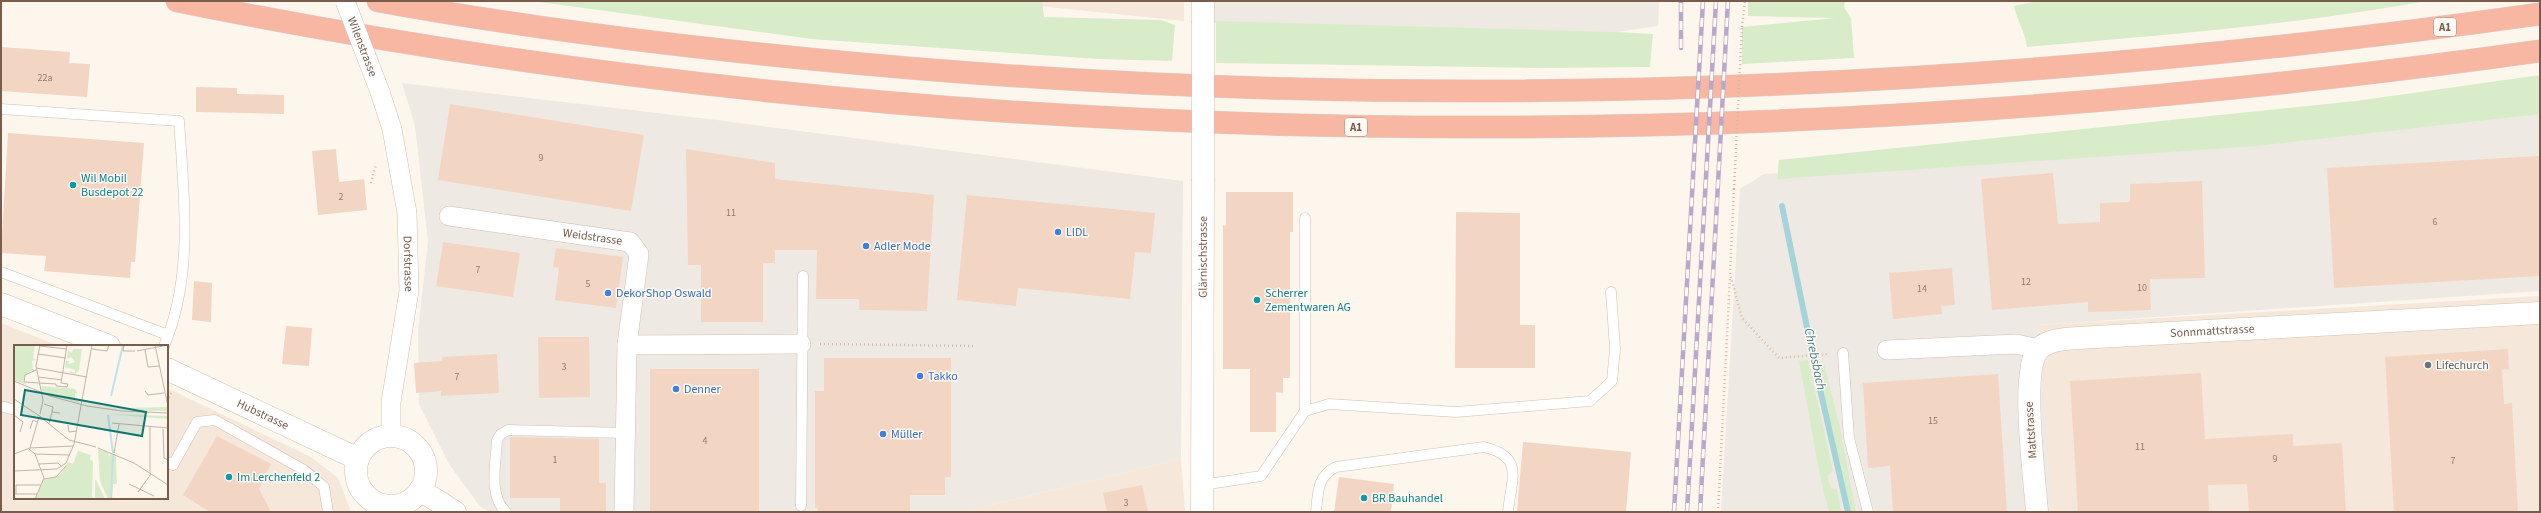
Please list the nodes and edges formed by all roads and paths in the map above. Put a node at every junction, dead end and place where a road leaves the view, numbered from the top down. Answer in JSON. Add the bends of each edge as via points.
{"nodes":[{"id":1,"x":177,"y":1,"type":"edge"},
{"id":2,"x":346,"y":1,"type":"edge"},
{"id":3,"x":378,"y":1,"type":"edge"},
{"id":4,"x":1745,"y":1,"type":"edge"},
{"id":5,"x":1203,"y":11,"type":"edge"},
{"id":6,"x":2540,"y":14,"type":"edge"},
{"id":7,"x":2540,"y":51,"type":"edge"},
{"id":8,"x":380,"y":92,"type":"joint"},
{"id":9,"x":1,"y":109,"type":"edge"},
{"id":10,"x":449,"y":216,"type":"dead end"},
{"id":11,"x":1305,"y":218,"type":"dead end"},
{"id":12,"x":1,"y":272,"type":"edge"},
{"id":13,"x":1730,"y":274,"type":"junction"},
{"id":14,"x":803,"y":276,"type":"dead end"},
{"id":15,"x":1611,"y":292,"type":"dead end"},
{"id":16,"x":1,"y":304,"type":"edge"},
{"id":17,"x":2540,"y":313,"type":"edge"},
{"id":18,"x":168,"y":335,"type":"junction"},
{"id":19,"x":801,"y":344,"type":"junction"},
{"id":20,"x":106,"y":345,"type":"edge"},
{"id":21,"x":164,"y":345,"type":"edge"},
{"id":22,"x":627,"y":345,"type":"junction"},
{"id":23,"x":976,"y":346,"type":"dead end"},
{"id":24,"x":2039,"y":349,"type":"junction"},
{"id":25,"x":1886,"y":350,"type":"dead end"},
{"id":26,"x":1842,"y":353,"type":"dead end"},
{"id":27,"x":1821,"y":354,"type":"dead end"},
{"id":28,"x":168,"y":369,"type":"edge"},
{"id":29,"x":1,"y":406,"type":"edge"},
{"id":30,"x":14,"y":410,"type":"edge"},
{"id":31,"x":1304,"y":411,"type":"junction"},
{"id":32,"x":625,"y":433,"type":"junction"},
{"id":33,"x":391,"y":436,"type":"junction"},
{"id":34,"x":358,"y":459,"type":"junction"},
{"id":35,"x":168,"y":463,"type":"edge"},
{"id":36,"x":1202,"y":485,"type":"junction"},
{"id":37,"x":420,"y":490,"type":"junction"},
{"id":38,"x":801,"y":506,"type":"dead end"},
{"id":39,"x":377,"y":508,"type":"edge"},
{"id":40,"x":328,"y":512,"type":"edge"},
{"id":41,"x":455,"y":512,"type":"edge"},
{"id":42,"x":506,"y":512,"type":"edge"},
{"id":43,"x":624,"y":512,"type":"edge"},
{"id":44,"x":1202,"y":512,"type":"edge"},
{"id":45,"x":1316,"y":512,"type":"edge"},
{"id":46,"x":1508,"y":512,"type":"edge"},
{"id":47,"x":1718,"y":512,"type":"edge"},
{"id":48,"x":1868,"y":512,"type":"edge"},
{"id":49,"x":2037,"y":512,"type":"edge"}],
"edges":[{"from":1,"to":7,"type":"highway","number":"A1","via":[[426,47],[758,91],[998,112],[1326,127],[1608,127],[1913,114],[2053,105],[2214,90]]},
{"from":2,"to":8,"type":"street","name":"Wilenstrasse","bridge":true},
{"from":3,"to":6,"type":"highway","number":"A1","via":[[638,40],[880,66],[1198,86],[1454,91],[1780,85],[1995,72],[2280,47]]},
{"from":4,"to":13,"type":"path","bridge":true},
{"from":5,"to":36,"type":"street","name":"Glärnischstrasse","bridge":true},
{"from":8,"to":33,"type":"street","name":"Dorfstrasse","via":[[392,129],[407,213],[409,291],[391,402]]},
{"from":9,"to":18,"type":"lane","via":[[179,121],[185,211],[180,297]]},
{"from":10,"to":22,"type":"street","name":"Weidstrasse","via":[[630,242],[639,254]]},
{"from":11,"to":31,"type":"lane"},
{"from":12,"to":18,"type":"lane"},
{"from":13,"to":27,"type":"path","via":[[1742,318],[1779,358]]},
{"from":13,"to":47,"type":"path"},
{"from":14,"to":19,"type":"lane"},
{"from":15,"to":31,"type":"lane","via":[[1614,349],[1612,381],[1590,401],[1456,412],[1329,404]]},
{"from":16,"to":20,"type":"street"},
{"from":17,"to":24,"type":"street","name":"Sonnmattstrasse","via":[[2078,338],[2059,340]]},
{"from":18,"to":21,"type":"lane"},
{"from":19,"to":22,"type":"street"},
{"from":19,"to":23,"type":"path"},
{"from":19,"to":38,"type":"lane"},
{"from":22,"to":32,"type":"street","name":"Weidstrasse"},
{"from":24,"to":25,"type":"street","via":[[2016,344]]},
{"from":24,"to":49,"type":"street","name":"Mattstrasse","via":[[2030,369],[2029,388]]},
{"from":26,"to":48,"type":"lane","via":[[1849,438]]},
{"from":28,"to":34,"type":"street","name":"Hubstrasse"},
{"from":29,"to":30,"type":"lane"},
{"from":31,"to":36,"type":"lane","via":[[1261,476]]},
{"from":32,"to":42,"type":"lane","via":[[508,430],[501,434],[497,440],[495,493],[499,506]]},
{"from":32,"to":43,"type":"street","name":"Weidstrasse"},
{"from":33,"to":34,"type":"street","via":[[371,443]]},
{"from":33,"to":37,"type":"street","via":[[403,438],[422,454],[426,466],[425,479]]},
{"from":34,"to":39,"type":"street","via":[[358,480],[362,490]]},
{"from":35,"to":40,"type":"lane","via":[[172,465],[197,422],[215,420],[304,470],[324,487]]},
{"from":36,"to":44,"type":"street","name":"Glärnischstrasse"},
{"from":37,"to":39,"type":"street","via":[[414,497],[397,506]]},
{"from":37,"to":41,"type":"street"},
{"from":45,"to":46,"type":"lane","via":[[1321,478],[1326,471],[1336,467],[1484,448],[1499,451],[1509,457],[1513,466]]}]}
